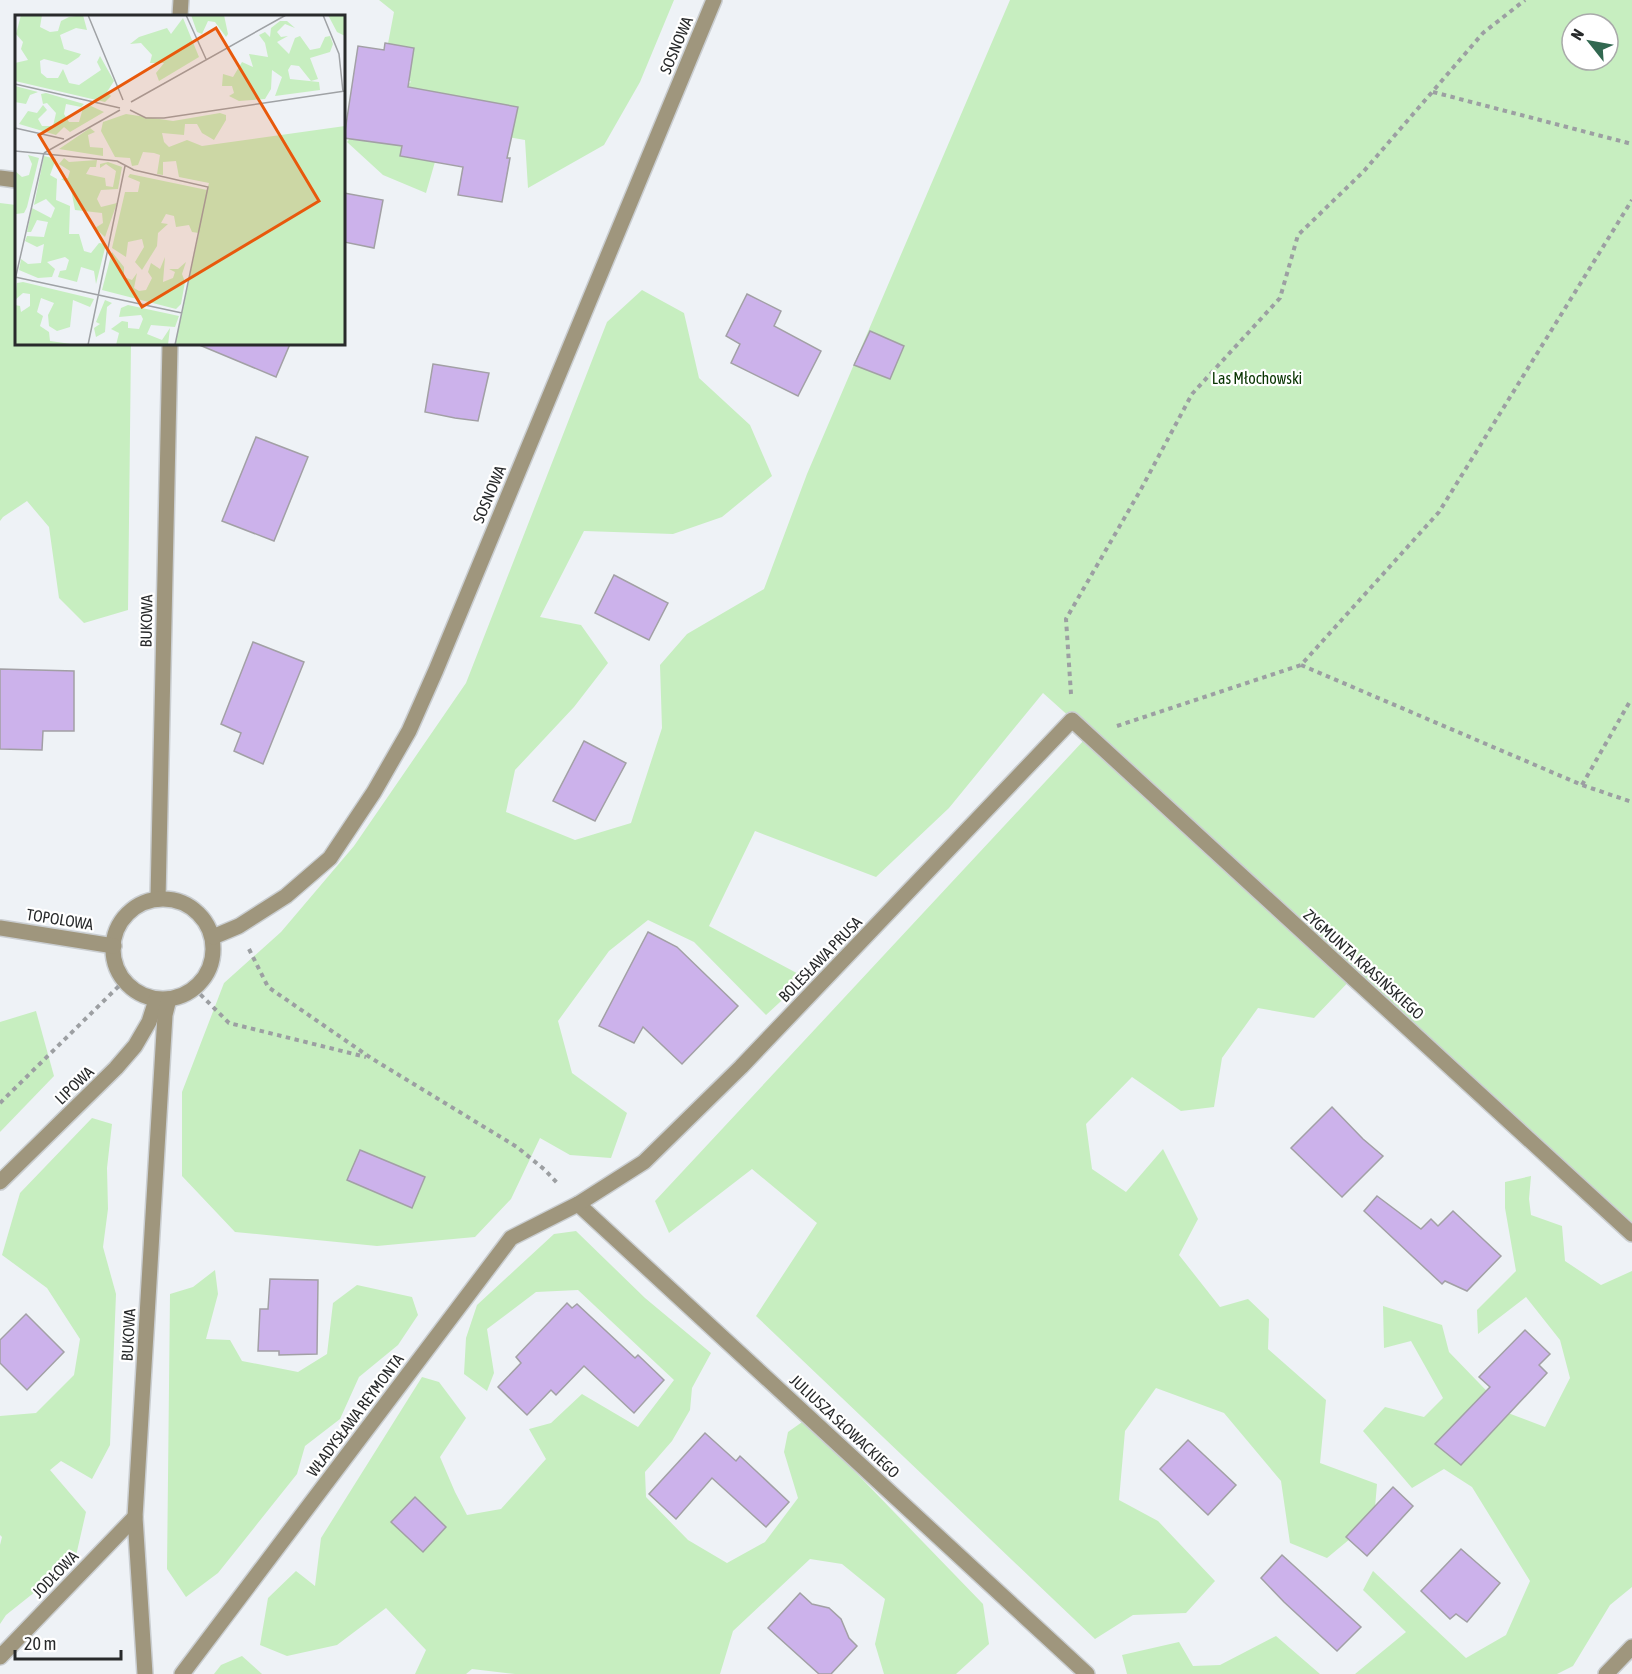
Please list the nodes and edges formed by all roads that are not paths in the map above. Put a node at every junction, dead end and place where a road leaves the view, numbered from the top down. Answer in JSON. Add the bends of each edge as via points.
{"nodes":[{"id":1,"x":181,"y":0,"type":"edge"},
{"id":2,"x":714,"y":0,"type":"edge"},
{"id":3,"x":180,"y":15,"type":"edge"},
{"id":4,"x":0,"y":178,"type":"edge"},
{"id":5,"x":15,"y":180,"type":"edge"},
{"id":6,"x":170,"y":345,"type":"edge"},
{"id":7,"x":1072,"y":720,"type":"joint"},
{"id":8,"x":158,"y":899,"type":"junction"},
{"id":9,"x":0,"y":928,"type":"edge"},
{"id":10,"x":213,"y":937,"type":"junction"},
{"id":11,"x":114,"y":946,"type":"junction"},
{"id":12,"x":162,"y":1000,"type":"junction"},
{"id":13,"x":0,"y":1182,"type":"edge"},
{"id":14,"x":578,"y":1204,"type":"junction"},
{"id":15,"x":1632,"y":1234,"type":"edge"},
{"id":16,"x":135,"y":1517,"type":"junction"},
{"id":17,"x":1632,"y":1647,"type":"edge"},
{"id":18,"x":0,"y":1657,"type":"edge"},
{"id":19,"x":145,"y":1674,"type":"edge"},
{"id":20,"x":182,"y":1674,"type":"edge"},
{"id":21,"x":1087,"y":1674,"type":"edge"},
{"id":22,"x":1606,"y":1674,"type":"edge"}],
"edges":[{"from":1,"to":3,"type":"street"},
{"from":2,"to":10,"type":"street","name":"SOSNOWA","via":[[409,731],[330,858],[286,896],[239,926]]},
{"from":4,"to":5,"type":"street"},
{"from":6,"to":8,"type":"street","name":"BUKOWA"},
{"from":7,"to":14,"type":"street","name":"BOLESŁAWA PRUSA","via":[[733,1075],[644,1162]]},
{"from":7,"to":15,"type":"street","name":"ZYGMUNTA KRASIŃSKIEGO"},
{"from":8,"to":10,"type":"street","via":[[176,901],[194,910],[206,921]]},
{"from":8,"to":11,"type":"street","via":[[130,913]]},
{"from":9,"to":11,"type":"street","name":"TOPOLOWA"},
{"from":10,"to":12,"type":"street","via":[[210,964],[200,981],[178,997]]},
{"from":11,"to":12,"type":"street","via":[[116,966],[130,988]]},
{"from":12,"to":13,"type":"street","name":"LIPOWA","via":[[135,1046],[116,1068]]},
{"from":12,"to":16,"type":"street","name":"BUKOWA","via":[[165,1015]]},
{"from":14,"to":20,"type":"street","name":"WŁADYSŁAWA REYMONTA","via":[[511,1238]]},
{"from":14,"to":21,"type":"street","name":"JULIUSZA SŁOWACKIEGO"},
{"from":16,"to":18,"type":"street","name":"JODŁOWA"},
{"from":16,"to":19,"type":"street","name":"BUKOWA"},
{"from":17,"to":22,"type":"street"}]}
